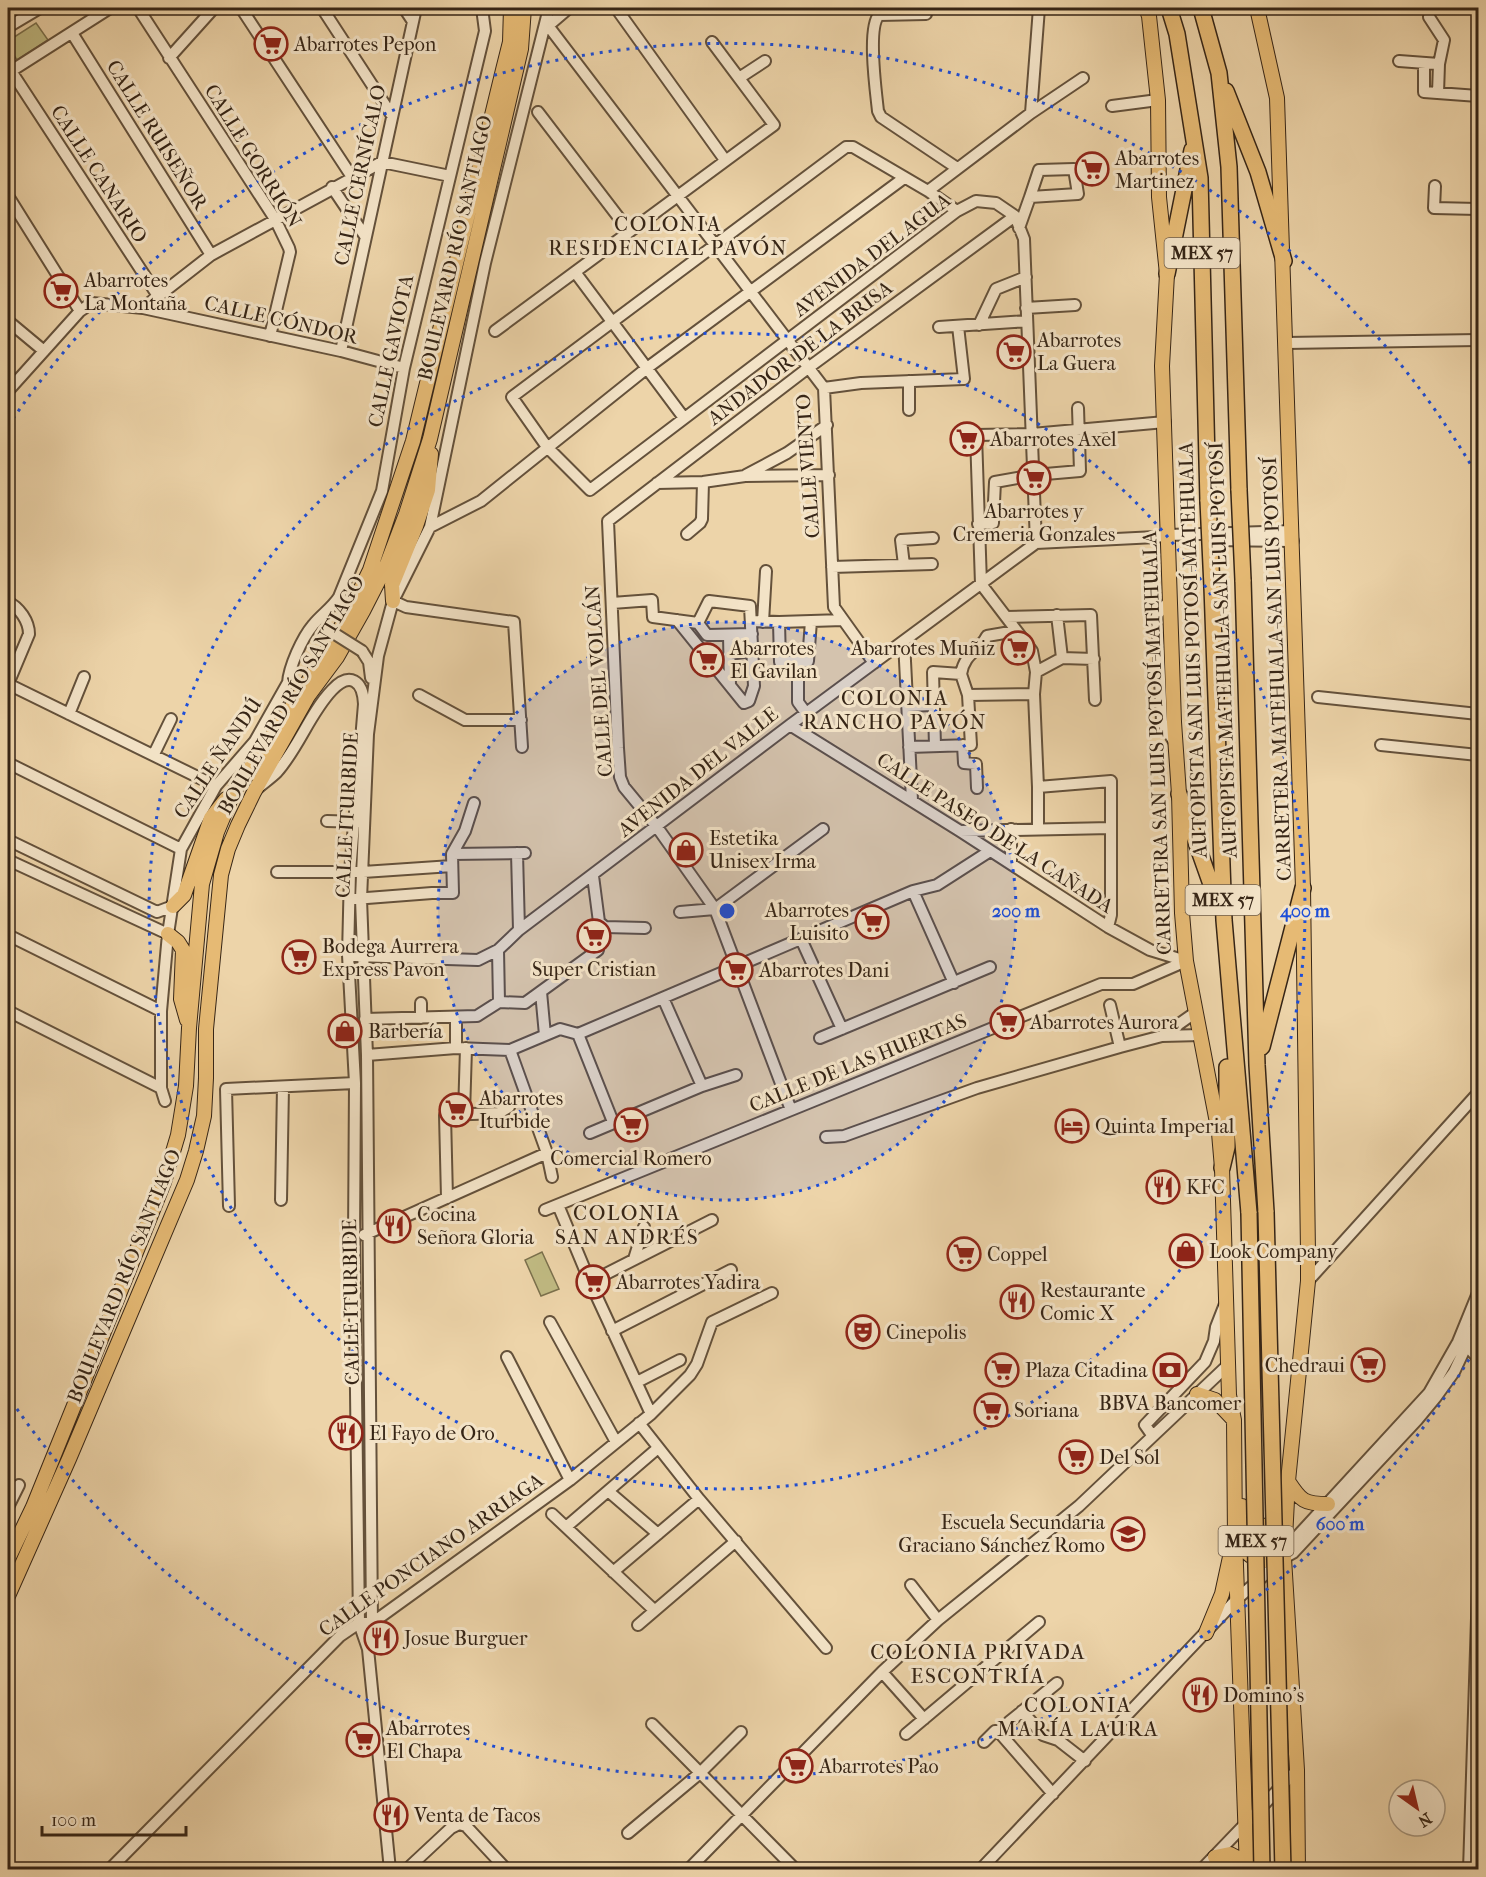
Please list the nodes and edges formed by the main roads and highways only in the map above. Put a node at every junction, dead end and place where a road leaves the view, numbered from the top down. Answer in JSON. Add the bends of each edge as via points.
{"nodes":[{"id":1,"x":511,"y":8,"type":"edge"},
{"id":2,"x":524,"y":8,"type":"edge"},
{"id":3,"x":1146,"y":8,"type":"edge"},
{"id":4,"x":1169,"y":8,"type":"edge"},
{"id":5,"x":1201,"y":8,"type":"edge"},
{"id":6,"x":1257,"y":8,"type":"edge"},
{"id":7,"x":1219,"y":73,"type":"junction"},
{"id":8,"x":1194,"y":142,"type":"junction"},
{"id":9,"x":1284,"y":261,"type":"junction"},
{"id":10,"x":1167,"y":274,"type":"junction"},
{"id":11,"x":430,"y":440,"type":"junction"},
{"id":12,"x":393,"y":601,"type":"road end"},
{"id":13,"x":234,"y":791,"type":"junction"},
{"id":14,"x":1179,"y":794,"type":"junction"},
{"id":15,"x":1303,"y":888,"type":"junction"},
{"id":16,"x":173,"y":906,"type":"road end"},
{"id":17,"x":1224,"y":920,"type":"junction"},
{"id":18,"x":168,"y":934,"type":"road end"},
{"id":19,"x":1227,"y":974,"type":"junction"},
{"id":20,"x":189,"y":1028,"type":"junction"},
{"id":21,"x":206,"y":1029,"type":"junction"},
{"id":22,"x":1257,"y":1065,"type":"junction"},
{"id":23,"x":1222,"y":1168,"type":"junction"},
{"id":24,"x":1197,"y":1394,"type":"road end"},
{"id":25,"x":1234,"y":1420,"type":"junction"},
{"id":26,"x":1234,"y":1448,"type":"junction"},
{"id":27,"x":1288,"y":1481,"type":"junction"},
{"id":28,"x":1287,"y":1504,"type":"junction"},
{"id":29,"x":1328,"y":1504,"type":"road end"},
{"id":30,"x":1235,"y":1538,"type":"junction"},
{"id":31,"x":1284,"y":1558,"type":"junction"},
{"id":32,"x":8,"y":1559,"type":"edge"},
{"id":33,"x":1268,"y":1571,"type":"road end"},
{"id":34,"x":1285,"y":1581,"type":"junction"},
{"id":35,"x":8,"y":1596,"type":"edge"},
{"id":36,"x":1288,"y":1622,"type":"junction"},
{"id":37,"x":1206,"y":1633,"type":"road end"},
{"id":38,"x":1238,"y":1635,"type":"junction"},
{"id":39,"x":1295,"y":1745,"type":"junction"},
{"id":40,"x":1243,"y":1764,"type":"junction"},
{"id":41,"x":1215,"y":1857,"type":"road end"},
{"id":42,"x":1250,"y":1867,"type":"edge"},
{"id":43,"x":1262,"y":1869,"type":"edge"},
{"id":44,"x":1293,"y":1869,"type":"edge"}],
"edges":[{"from":1,"to":13,"type":"main road","name":"BOULEVARD RÍO SANTIAGO","via":[[504,70],[413,441],[370,570],[304,688]]},
{"from":2,"to":11,"type":"main road","name":"BOULEVARD RÍO SANTIAGO","via":[[521,50]]},
{"from":3,"to":10,"type":"main road","name":"CARRETERA SAN LUIS POTOSÍ-MATEHUALA","via":[[1158,100],[1159,197]]},
{"from":4,"to":8,"type":"highway","name":"AUTOPISTA SAN LUIS POTOSÍ-MATEHUALA","number":"MEX 57","via":[[1177,34]]},
{"from":5,"to":7,"type":"highway","name":"AUTOPISTA MATEHUALA-SAN LUIS POTOSÍ","number":"MEX 57"},
{"from":6,"to":9,"type":"main road","name":"CARRETERA MATEHUALA-SAN LUIS POTOSÍ","via":[[1277,98]]},
{"from":7,"to":9,"type":"highway","via":[[1258,172]]},
{"from":7,"to":22,"type":"highway","name":"AUTOPISTA MATEHUALA-SAN LUIS POTOSÍ","number":"MEX 57","bridge":true,"via":[[1229,167]]},
{"from":8,"to":10,"type":"highway"},
{"from":8,"to":17,"type":"highway","name":"AUTOPISTA SAN LUIS POTOSÍ-MATEHUALA","number":"MEX 57","bridge":true,"via":[[1200,177]]},
{"from":9,"to":15,"type":"main road","name":"CARRETERA MATEHUALA-SAN LUIS POTOSÍ"},
{"from":10,"to":14,"type":"main road","name":"CARRETERA SAN LUIS POTOSÍ-MATEHUALA","via":[[1162,366],[1164,537]]},
{"from":11,"to":12,"type":"main road","via":[[428,490],[392,585]]},
{"from":11,"to":21,"type":"main road","name":"BOULEVARD RÍO SANTIAGO","via":[[387,564],[237,825],[221,876]]},
{"from":13,"to":16,"type":"main road","via":[[211,818],[184,895]]},
{"from":13,"to":20,"type":"main road","name":"BOULEVARD RÍO SANTIAGO","via":[[202,885]]},
{"from":14,"to":17,"type":"highway"},
{"from":14,"to":23,"type":"main road","name":"CARRETERA SAN LUIS POTOSÍ-MATEHUALA","via":[[1186,961],[1219,1133]]},
{"from":15,"to":22,"type":"highway"},
{"from":15,"to":27,"type":"main road","name":"CARRETERA MATEHUALA-SAN LUIS POTOSÍ","via":[[1308,1281]]},
{"from":17,"to":19,"type":"highway","name":"AUTOPISTA SAN LUIS POTOSÍ-MATEHUALA","number":"MEX 57"},
{"from":18,"to":20,"type":"main road","via":[[183,950],[181,999]]},
{"from":19,"to":23,"type":"highway","via":[[1227,1146]]},
{"from":19,"to":43,"type":"highway","name":"AUTOPISTA SAN LUIS POTOSÍ-MATEHUALA","number":"MEX 57","bridge":true,"via":[[1249,1213]]},
{"from":20,"to":21,"type":"main road"},
{"from":20,"to":32,"type":"main road","name":"BOULEVARD RÍO SANTIAGO","via":[[186,1086],[178,1135],[164,1182],[33,1507]]},
{"from":21,"to":35,"type":"main road","name":"BOULEVARD RÍO SANTIAGO","via":[[204,1116],[187,1180]]},
{"from":22,"to":44,"type":"highway","name":"AUTOPISTA MATEHUALA-SAN LUIS POTOSÍ","number":"MEX 57","bridge":true},
{"from":23,"to":25,"type":"main road","name":"CARRETERA SAN LUIS POTOSÍ-MATEHUALA","via":[[1229,1395]]},
{"from":24,"to":25,"type":"main road","via":[[1215,1400]]},
{"from":25,"to":26,"type":"main road","name":"CARRETERA SAN LUIS POTOSÍ-MATEHUALA"},
{"from":26,"to":28,"type":"main road","via":[[1242,1486],[1243,1523],[1259,1529],[1269,1525]]},
{"from":26,"to":30,"type":"main road","name":"CARRETERA SAN LUIS POTOSÍ-MATEHUALA"},
{"from":27,"to":28,"type":"main road","name":"CARRETERA MATEHUALA-SAN LUIS POTOSÍ"},
{"from":27,"to":29,"type":"main road","via":[[1305,1502]]},
{"from":28,"to":31,"type":"main road","name":"CARRETERA MATEHUALA-SAN LUIS POTOSÍ"},
{"from":30,"to":31,"type":"main road","via":[[1248,1556],[1260,1562]]},
{"from":30,"to":37,"type":"main road","via":[[1222,1594]]},
{"from":30,"to":38,"type":"main road","name":"CARRETERA SAN LUIS POTOSÍ-MATEHUALA"},
{"from":31,"to":34,"type":"main road","name":"CARRETERA MATEHUALA-SAN LUIS POTOSÍ"},
{"from":33,"to":34,"type":"main road","via":[[1278,1573]]},
{"from":34,"to":36,"type":"main road","name":"CARRETERA MATEHUALA-SAN LUIS POTOSÍ"},
{"from":36,"to":38,"type":"main road","via":[[1280,1616],[1265,1614],[1256,1617]]},
{"from":36,"to":39,"type":"main road","name":"CARRETERA MATEHUALA-SAN LUIS POTOSÍ"},
{"from":38,"to":40,"type":"main road","name":"CARRETERA SAN LUIS POTOSÍ-MATEHUALA"},
{"from":39,"to":40,"type":"main road","via":[[1280,1770],[1271,1775],[1253,1773]]},
{"from":39,"to":44,"type":"main road","name":"CARRETERA MATEHUALA-SAN LUIS POTOSÍ"},
{"from":40,"to":42,"type":"main road","name":"CARRETERA SAN LUIS POTOSÍ-MATEHUALA"},
{"from":41,"to":42,"type":"main road","via":[[1230,1854]]},
{"from":42,"to":44,"type":"main road","via":[[1272,1860],[1286,1861]]}]}
